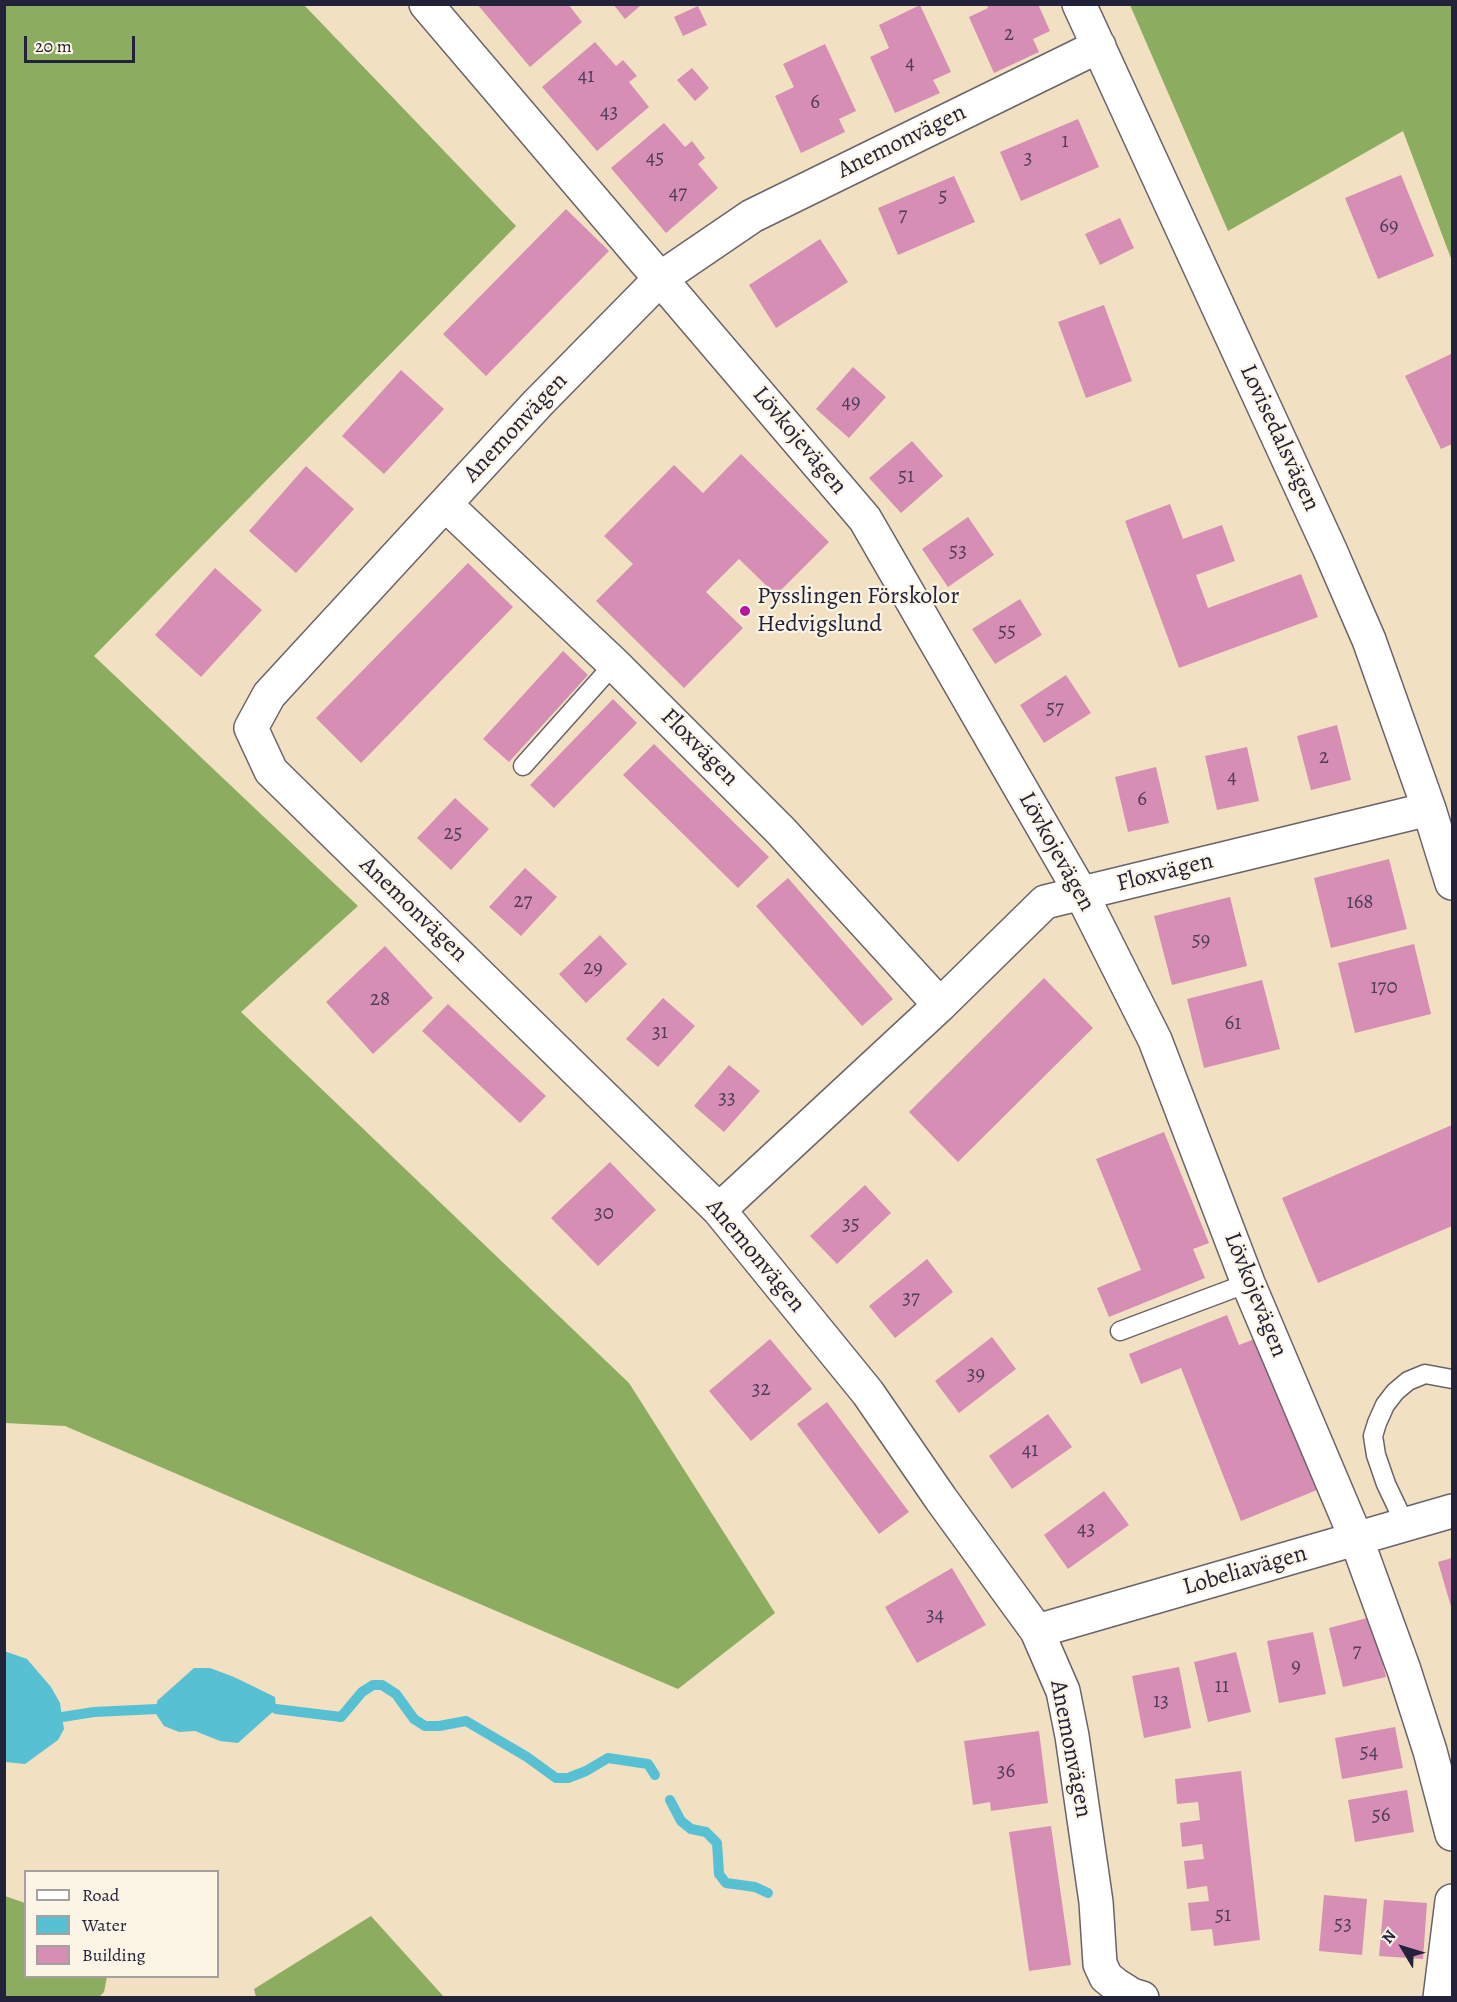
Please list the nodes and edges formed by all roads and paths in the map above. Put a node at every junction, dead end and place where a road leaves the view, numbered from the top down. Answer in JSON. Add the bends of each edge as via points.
{"nodes":[{"id":1,"x":426,"y":4,"type":"edge"},
{"id":2,"x":1079,"y":4,"type":"edge"},
{"id":3,"x":1099,"y":46,"type":"junction"},
{"id":4,"x":661,"y":278,"type":"junction"},
{"id":5,"x":445,"y":504,"type":"junction"},
{"id":6,"x":614,"y":664,"type":"junction"},
{"id":7,"x":523,"y":766,"type":"dead end"},
{"id":8,"x":1429,"y":809,"type":"junction"},
{"id":9,"x":1452,"y":883,"type":"edge"},
{"id":10,"x":1081,"y":893,"type":"junction"},
{"id":11,"x":940,"y":1005,"type":"junction"},
{"id":12,"x":719,"y":1210,"type":"junction"},
{"id":13,"x":1248,"y":1282,"type":"junction"},
{"id":14,"x":1120,"y":1331,"type":"dead end"},
{"id":15,"x":1452,"y":1378,"type":"edge"},
{"id":16,"x":1452,"y":1511,"type":"edge"},
{"id":17,"x":1405,"y":1524,"type":"junction"},
{"id":18,"x":1356,"y":1539,"type":"junction"},
{"id":19,"x":1037,"y":1631,"type":"junction"},
{"id":20,"x":1452,"y":1834,"type":"edge"},
{"id":21,"x":1452,"y":1901,"type":"edge"},
{"id":22,"x":1142,"y":1998,"type":"edge"},
{"id":23,"x":1440,"y":1998,"type":"edge"}],
"edges":[{"from":1,"to":4,"type":"street","name":"Lövkojevägen"},
{"from":2,"to":3,"type":"street","name":"Lovisedalsvägen"},
{"from":3,"to":4,"type":"street","name":"Anemonvägen","via":[[752,216]]},
{"from":3,"to":8,"type":"street","name":"Lovisedalsvägen","via":[[1370,640]]},
{"from":4,"to":5,"type":"street","name":"Anemonvägen"},
{"from":4,"to":10,"type":"street","name":"Lövkojevägen","via":[[865,519]]},
{"from":5,"to":6,"type":"street","name":"Floxvägen"},
{"from":5,"to":12,"type":"street","name":"Anemonvägen","via":[[269,695],[251,728],[271,771]]},
{"from":6,"to":7,"type":"lane"},
{"from":6,"to":11,"type":"street","name":"Floxvägen","via":[[781,831]]},
{"from":8,"to":9,"type":"street","name":"Lovisedalsvägen"},
{"from":8,"to":10,"type":"street","name":"Floxvägen"},
{"from":10,"to":11,"type":"street","name":"Floxvägen","via":[[1046,902]]},
{"from":10,"to":13,"type":"street","name":"Lövkojevägen","via":[[1155,1040]]},
{"from":11,"to":12,"type":"street","name":"Floxvägen"},
{"from":12,"to":19,"type":"street","name":"Anemonvägen","via":[[868,1394]]},
{"from":13,"to":14,"type":"lane"},
{"from":13,"to":18,"type":"street","name":"Lövkojevägen"},
{"from":15,"to":17,"type":"lane","via":[[1425,1374],[1408,1381],[1384,1405],[1375,1430],[1376,1455]]},
{"from":16,"to":17,"type":"street","name":"Lobeliavägen"},
{"from":17,"to":18,"type":"street","name":"Lobeliavägen"},
{"from":18,"to":19,"type":"street","name":"Lobeliavägen"},
{"from":18,"to":20,"type":"street","name":"Lövkojevägen","via":[[1404,1670]]},
{"from":19,"to":22,"type":"street","name":"Anemonvägen","via":[[1063,1691],[1072,1736],[1096,1902],[1100,1964],[1106,1977]]},
{"from":21,"to":23,"type":"street"}]}
